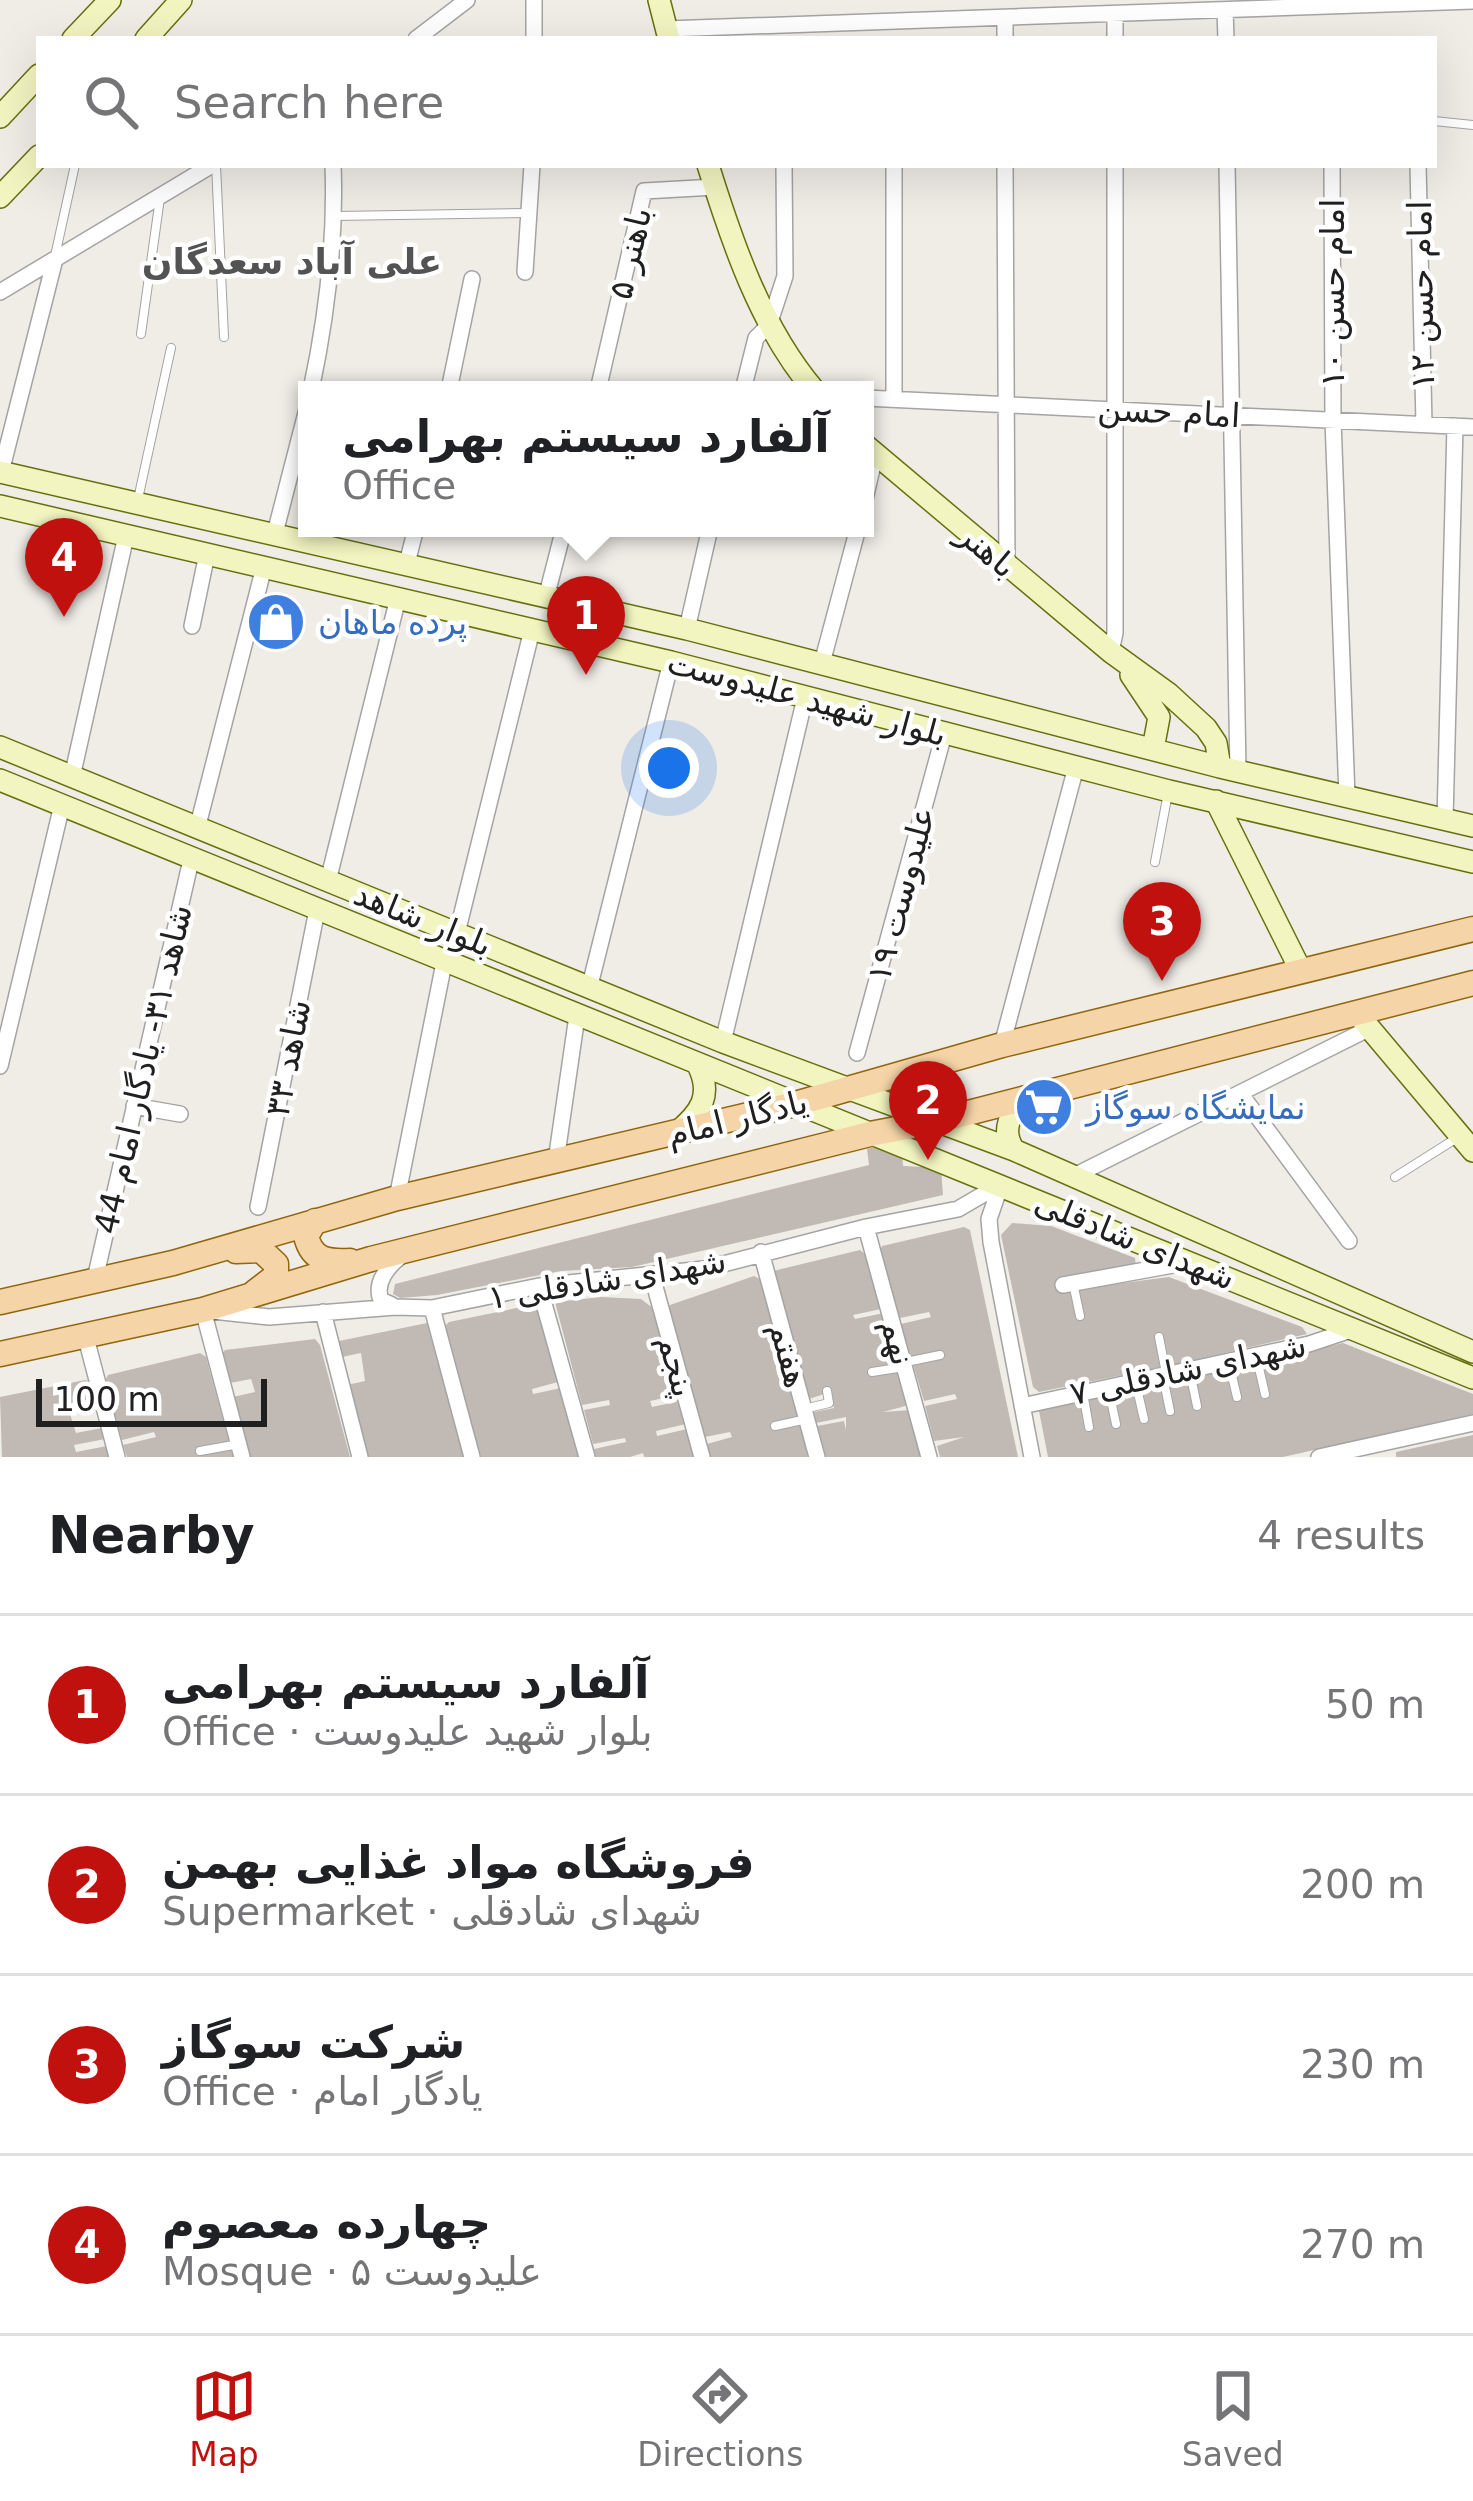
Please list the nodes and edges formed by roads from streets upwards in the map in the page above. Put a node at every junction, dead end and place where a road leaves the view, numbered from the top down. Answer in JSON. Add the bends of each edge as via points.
{"nodes":[{"id":1,"x":110,"y":0,"type":"edge"},
{"id":2,"x":181,"y":0,"type":"edge"},
{"id":3,"x":467,"y":0,"type":"edge"},
{"id":4,"x":534,"y":0,"type":"edge"},
{"id":5,"x":659,"y":0,"type":"edge"},
{"id":6,"x":1383,"y":2,"type":"edge"},
{"id":7,"x":1473,"y":2,"type":"edge"},
{"id":8,"x":1226,"y":10,"type":"junction"},
{"id":9,"x":1115,"y":14,"type":"junction"},
{"id":10,"x":1005,"y":18,"type":"junction"},
{"id":11,"x":894,"y":30,"type":"edge"},
{"id":12,"x":782,"y":32,"type":"edge"},
{"id":13,"x":668,"y":34,"type":"edge"},
{"id":14,"x":76,"y":36,"type":"edge"},
{"id":15,"x":149,"y":36,"type":"edge"},
{"id":16,"x":420,"y":36,"type":"edge"},
{"id":17,"x":534,"y":36,"type":"edge"},
{"id":18,"x":1005,"y":36,"type":"edge"},
{"id":19,"x":1115,"y":36,"type":"edge"},
{"id":20,"x":1226,"y":36,"type":"edge"},
{"id":21,"x":36,"y":78,"type":"edge"},
{"id":22,"x":0,"y":117,"type":"edge"},
{"id":23,"x":36,"y":159,"type":"edge"},
{"id":24,"x":333,"y":168,"type":"edge"},
{"id":25,"x":532,"y":168,"type":"edge"},
{"id":26,"x":784,"y":168,"type":"edge"},
{"id":27,"x":894,"y":168,"type":"edge"},
{"id":28,"x":1005,"y":168,"type":"edge"},
{"id":29,"x":1115,"y":168,"type":"edge"},
{"id":30,"x":1227,"y":168,"type":"edge"},
{"id":31,"x":1332,"y":168,"type":"edge"},
{"id":32,"x":1418,"y":168,"type":"edge"},
{"id":33,"x":196,"y":171,"type":"edge"},
{"id":34,"x":712,"y":176,"type":"edge"},
{"id":35,"x":0,"y":197,"type":"edge"},
{"id":36,"x":54,"y":263,"type":"junction"},
{"id":37,"x":525,"y":272,"type":"dead end"},
{"id":38,"x":472,"y":279,"type":"dead end"},
{"id":39,"x":0,"y":292,"type":"edge"},
{"id":40,"x":769,"y":326,"type":"junction"},
{"id":41,"x":313,"y":381,"type":"edge"},
{"id":42,"x":451,"y":381,"type":"edge"},
{"id":43,"x":600,"y":381,"type":"edge"},
{"id":44,"x":744,"y":381,"type":"edge"},
{"id":45,"x":807,"y":381,"type":"edge"},
{"id":46,"x":874,"y":398,"type":"edge"},
{"id":47,"x":894,"y":399,"type":"junction"},
{"id":48,"x":1005,"y":405,"type":"junction"},
{"id":49,"x":1115,"y":410,"type":"junction"},
{"id":50,"x":1229,"y":415,"type":"junction"},
{"id":51,"x":1333,"y":420,"type":"junction"},
{"id":52,"x":1424,"y":424,"type":"junction"},
{"id":53,"x":1464,"y":426,"type":"edge"},
{"id":54,"x":298,"y":444,"type":"edge"},
{"id":55,"x":874,"y":454,"type":"edge"},
{"id":56,"x":1,"y":472,"type":"edge"},
{"id":57,"x":0,"y":506,"type":"edge"},
{"id":58,"x":126,"y":536,"type":"junction"},
{"id":59,"x":274,"y":537,"type":"junction"},
{"id":60,"x":414,"y":537,"type":"edge"},
{"id":61,"x":561,"y":537,"type":"edge"},
{"id":62,"x":708,"y":537,"type":"edge"},
{"id":63,"x":856,"y":537,"type":"edge"},
{"id":64,"x":208,"y":554,"type":"junction"},
{"id":65,"x":264,"y":567,"type":"junction"},
{"id":66,"x":406,"y":567,"type":"junction"},
{"id":67,"x":1007,"y":567,"type":"junction"},
{"id":68,"x":496,"y":587,"type":"junction"},
{"id":69,"x":398,"y":598,"type":"junction"},
{"id":70,"x":546,"y":598,"type":"junction"},
{"id":71,"x":487,"y":620,"type":"junction"},
{"id":72,"x":192,"y":626,"type":"dead end"},
{"id":73,"x":687,"y":629,"type":"junction"},
{"id":74,"x":532,"y":630,"type":"junction"},
{"id":75,"x":1111,"y":652,"type":"junction"},
{"id":76,"x":670,"y":662,"type":"junction"},
{"id":77,"x":822,"y":663,"type":"junction"},
{"id":78,"x":806,"y":698,"type":"junction"},
{"id":79,"x":944,"y":734,"type":"junction"},
{"id":80,"x":0,"y":747,"type":"edge"},
{"id":81,"x":1153,"y":749,"type":"junction"},
{"id":82,"x":1076,"y":767,"type":"junction"},
{"id":83,"x":1229,"y":769,"type":"junction"},
{"id":84,"x":72,"y":777,"type":"junction"},
{"id":85,"x":0,"y":780,"type":"edge"},
{"id":86,"x":1347,"y":797,"type":"junction"},
{"id":87,"x":1216,"y":801,"type":"junction"},
{"id":88,"x":62,"y":805,"type":"junction"},
{"id":89,"x":1445,"y":820,"type":"junction"},
{"id":90,"x":1473,"y":826,"type":"edge"},
{"id":91,"x":197,"y":829,"type":"junction"},
{"id":92,"x":191,"y":860,"type":"junction"},
{"id":93,"x":1473,"y":862,"type":"edge"},
{"id":94,"x":328,"y":881,"type":"junction"},
{"id":95,"x":317,"y":910,"type":"junction"},
{"id":96,"x":1473,"y":929,"type":"edge"},
{"id":97,"x":457,"y":932,"type":"junction"},
{"id":98,"x":444,"y":963,"type":"junction"},
{"id":99,"x":1301,"y":970,"type":"junction"},
{"id":100,"x":1473,"y":983,"type":"edge"},
{"id":101,"x":590,"y":986,"type":"junction"},
{"id":102,"x":578,"y":1016,"type":"junction"},
{"id":103,"x":1363,"y":1020,"type":"junction"},
{"id":104,"x":723,"y":1042,"type":"junction"},
{"id":105,"x":1002,"y":1045,"type":"junction"},
{"id":106,"x":857,"y":1053,"type":"dead end"},
{"id":107,"x":1,"y":1060,"type":"edge"},
{"id":108,"x":698,"y":1065,"type":"junction"},
{"id":109,"x":933,"y":1065,"type":"junction"},
{"id":110,"x":846,"y":1090,"type":"junction"},
{"id":111,"x":1240,"y":1094,"type":"junction"},
{"id":112,"x":1025,"y":1097,"type":"junction"},
{"id":113,"x":134,"y":1106,"type":"junction"},
{"id":114,"x":788,"y":1106,"type":"junction"},
{"id":115,"x":180,"y":1114,"type":"dead end"},
{"id":116,"x":943,"y":1119,"type":"junction"},
{"id":117,"x":676,"y":1133,"type":"junction"},
{"id":118,"x":870,"y":1134,"type":"junction"},
{"id":119,"x":1467,"y":1144,"type":"edge"},
{"id":120,"x":1014,"y":1150,"type":"junction"},
{"id":121,"x":788,"y":1154,"type":"junction"},
{"id":122,"x":556,"y":1161,"type":"junction"},
{"id":123,"x":1076,"y":1175,"type":"junction"},
{"id":124,"x":1001,"y":1184,"type":"junction"},
{"id":125,"x":397,"y":1198,"type":"junction"},
{"id":126,"x":258,"y":1207,"type":"dead end"},
{"id":127,"x":315,"y":1221,"type":"junction"},
{"id":128,"x":866,"y":1227,"type":"junction"},
{"id":129,"x":1349,"y":1241,"type":"dead end"},
{"id":130,"x":410,"y":1250,"type":"junction"},
{"id":131,"x":761,"y":1252,"type":"junction"},
{"id":132,"x":371,"y":1259,"type":"junction"},
{"id":133,"x":1188,"y":1262,"type":"junction"},
{"id":134,"x":173,"y":1263,"type":"junction"},
{"id":135,"x":652,"y":1276,"type":"junction"},
{"id":136,"x":95,"y":1280,"type":"junction"},
{"id":137,"x":1068,"y":1284,"type":"road end"},
{"id":138,"x":539,"y":1286,"type":"junction"},
{"id":139,"x":248,"y":1297,"type":"junction"},
{"id":140,"x":0,"y":1301,"type":"edge"},
{"id":141,"x":395,"y":1307,"type":"junction"},
{"id":142,"x":431,"y":1308,"type":"junction"},
{"id":143,"x":202,"y":1310,"type":"junction"},
{"id":144,"x":323,"y":1312,"type":"junction"},
{"id":145,"x":1412,"y":1325,"type":"junction"},
{"id":146,"x":1354,"y":1329,"type":"junction"},
{"id":147,"x":85,"y":1334,"type":"junction"},
{"id":148,"x":1402,"y":1348,"type":"junction"},
{"id":149,"x":1473,"y":1352,"type":"edge"},
{"id":150,"x":0,"y":1354,"type":"edge"},
{"id":151,"x":1473,"y":1378,"type":"edge"},
{"id":152,"x":1022,"y":1406,"type":"junction"},
{"id":153,"x":1473,"y":1423,"type":"edge"},
{"id":154,"x":1392,"y":1449,"type":"edge"},
{"id":155,"x":240,"y":1450,"type":"edge"},
{"id":156,"x":1363,"y":1452,"type":"edge"},
{"id":157,"x":117,"y":1457,"type":"edge"},
{"id":158,"x":360,"y":1457,"type":"edge"},
{"id":159,"x":472,"y":1457,"type":"edge"},
{"id":160,"x":587,"y":1457,"type":"edge"},
{"id":161,"x":702,"y":1457,"type":"edge"},
{"id":162,"x":817,"y":1457,"type":"edge"},
{"id":163,"x":929,"y":1457,"type":"edge"},
{"id":164,"x":1032,"y":1457,"type":"edge"},
{"id":165,"x":1321,"y":1457,"type":"edge"}],
"edges":[{"from":1,"to":14,"type":"main road"},
{"from":2,"to":15,"type":"main road"},
{"from":3,"to":16,"type":"street"},
{"from":4,"to":17,"type":"street"},
{"from":5,"to":13,"type":"main road"},
{"from":6,"to":7,"type":"street"},
{"from":6,"to":8,"type":"street"},
{"from":8,"to":9,"type":"street"},
{"from":8,"to":20,"type":"street"},
{"from":9,"to":10,"type":"street"},
{"from":9,"to":19,"type":"street"},
{"from":10,"to":11,"type":"street"},
{"from":10,"to":18,"type":"street"},
{"from":11,"to":12,"type":"street"},
{"from":12,"to":13,"type":"street"},
{"from":21,"to":22,"type":"main road"},
{"from":23,"to":35,"type":"main road"},
{"from":24,"to":41,"type":"street","via":[[328,311]]},
{"from":25,"to":37,"type":"street"},
{"from":26,"to":40,"type":"street","via":[[785,276]]},
{"from":27,"to":47,"type":"street"},
{"from":28,"to":48,"type":"street"},
{"from":29,"to":49,"type":"street"},
{"from":30,"to":50,"type":"street"},
{"from":31,"to":51,"type":"street","name":"امام حسن ۱۰"},
{"from":32,"to":52,"type":"street","name":"امام حسن ۱۲"},
{"from":33,"to":36,"type":"street"},
{"from":34,"to":40,"type":"main road"},
{"from":34,"to":43,"type":"street","name":"باهنر ۵","via":[[644,191]]},
{"from":36,"to":39,"type":"street"},
{"from":36,"to":56,"type":"street"},
{"from":38,"to":42,"type":"street"},
{"from":40,"to":44,"type":"street","via":[[756,338]]},
{"from":40,"to":45,"type":"main road"},
{"from":46,"to":47,"type":"street","name":"امام حسن"},
{"from":47,"to":48,"type":"street","name":"امام حسن"},
{"from":48,"to":49,"type":"street","name":"امام حسن"},
{"from":48,"to":67,"type":"street"},
{"from":49,"to":50,"type":"street","name":"امام حسن"},
{"from":49,"to":75,"type":"street"},
{"from":50,"to":51,"type":"street","name":"امام حسن"},
{"from":50,"to":83,"type":"street"},
{"from":51,"to":52,"type":"street","name":"امام حسن"},
{"from":51,"to":86,"type":"street","name":"امام حسن ۱۰"},
{"from":52,"to":53,"type":"street","name":"امام حسن"},
{"from":53,"to":89,"type":"street"},
{"from":54,"to":59,"type":"street"},
{"from":55,"to":67,"type":"main road","name":"باهنر"},
{"from":56,"to":59,"type":"main road","name":"بلوار شهید علیدوست"},
{"from":57,"to":58,"type":"main road","name":"بلوار شهید علیدوست"},
{"from":58,"to":64,"type":"main road","name":"بلوار شهید علیدوست"},
{"from":58,"to":84,"type":"street"},
{"from":59,"to":66,"type":"main road","name":"بلوار شهید علیدوست"},
{"from":60,"to":66,"type":"street"},
{"from":61,"to":70,"type":"street"},
{"from":62,"to":73,"type":"street"},
{"from":63,"to":77,"type":"street"},
{"from":64,"to":65,"type":"main road","name":"بلوار شهید علیدوست"},
{"from":64,"to":72,"type":"street"},
{"from":65,"to":69,"type":"main road","name":"بلوار شهید علیدوست"},
{"from":65,"to":91,"type":"street"},
{"from":66,"to":68,"type":"main road","name":"بلوار شهید علیدوست"},
{"from":67,"to":75,"type":"main road","name":"باهنر"},
{"from":68,"to":70,"type":"main road","name":"بلوار شهید علیدوست"},
{"from":68,"to":71,"type":"main road"},
{"from":69,"to":71,"type":"main road","name":"بلوار شهید علیدوست"},
{"from":69,"to":94,"type":"street"},
{"from":70,"to":73,"type":"main road","name":"بلوار شهید علیدوست"},
{"from":71,"to":74,"type":"main road","name":"بلوار شهید علیدوست"},
{"from":73,"to":77,"type":"main road","name":"بلوار شهید علیدوست"},
{"from":74,"to":76,"type":"main road","name":"بلوار شهید علیدوست"},
{"from":74,"to":97,"type":"street"},
{"from":75,"to":81,"type":"main road","name":"باهنر","via":[[1154,705]]},
{"from":75,"to":83,"type":"main road","name":"باهنر","via":[[1206,728]]},
{"from":76,"to":78,"type":"main road","name":"بلوار شهید علیدوست"},
{"from":76,"to":101,"type":"street"},
{"from":77,"to":81,"type":"main road","name":"بلوار شهید علیدوست"},
{"from":78,"to":79,"type":"main road","name":"بلوار شهید علیدوست"},
{"from":78,"to":104,"type":"street"},
{"from":79,"to":82,"type":"main road","name":"بلوار شهید علیدوست"},
{"from":79,"to":106,"type":"street","name":"علیدوست ۱۹"},
{"from":80,"to":84,"type":"main road","name":"بلوار شاهد"},
{"from":81,"to":83,"type":"main road","name":"بلوار شهید علیدوست"},
{"from":82,"to":87,"type":"main road","name":"بلوار شهید علیدوست"},
{"from":82,"to":105,"type":"street"},
{"from":83,"to":86,"type":"main road","name":"بلوار شهید علیدوست"},
{"from":84,"to":91,"type":"main road","name":"بلوار شاهد"},
{"from":85,"to":88,"type":"main road","name":"بلوار شاهد"},
{"from":86,"to":89,"type":"main road","name":"بلوار شهید علیدوست"},
{"from":87,"to":93,"type":"main road","name":"بلوار شهید علیدوست"},
{"from":87,"to":99,"type":"main road"},
{"from":88,"to":92,"type":"main road","name":"بلوار شاهد"},
{"from":88,"to":107,"type":"street"},
{"from":89,"to":90,"type":"main road","name":"بلوار شهید علیدوست"},
{"from":91,"to":94,"type":"main road","name":"بلوار شاهد"},
{"from":92,"to":95,"type":"main road","name":"بلوار شاهد"},
{"from":92,"to":113,"type":"street","name":"شاهد ۳۱- یادگار امام 44"},
{"from":94,"to":97,"type":"main road","name":"بلوار شاهد"},
{"from":95,"to":98,"type":"main road","name":"بلوار شاهد"},
{"from":95,"to":126,"type":"street","name":"شاهد ۳۳"},
{"from":96,"to":99,"type":"main road","name":"یادگار امام"},
{"from":97,"to":101,"type":"main road","name":"بلوار شاهد"},
{"from":98,"to":102,"type":"main road","name":"بلوار شاهد"},
{"from":98,"to":125,"type":"street"},
{"from":99,"to":105,"type":"main road","name":"یادگار امام"},
{"from":100,"to":103,"type":"main road","name":"یادگار امام"},
{"from":101,"to":104,"type":"main road","name":"بلوار شاهد"},
{"from":102,"to":108,"type":"main road","name":"بلوار شاهد"},
{"from":102,"to":122,"type":"street"},
{"from":103,"to":111,"type":"street"},
{"from":103,"to":112,"type":"main road","name":"یادگار امام"},
{"from":103,"to":119,"type":"main road"},
{"from":104,"to":110,"type":"main road","name":"بلوار شاهد"},
{"from":105,"to":109,"type":"main road","name":"یادگار امام"},
{"from":108,"to":114,"type":"main road","name":"بلوار شاهد"},
{"from":108,"to":117,"type":"main road","via":[[706,1096]]},
{"from":109,"to":110,"type":"main road","name":"یادگار امام"},
{"from":109,"to":116,"type":"main road","via":[[916,1084],[916,1100]]},
{"from":110,"to":114,"type":"main road","name":"یادگار امام"},
{"from":110,"to":116,"type":"main road","name":"شهدای شادقلی"},
{"from":111,"to":123,"type":"street"},
{"from":111,"to":129,"type":"street"},
{"from":112,"to":116,"type":"main road","name":"یادگار امام"},
{"from":112,"to":120,"type":"main road","via":[[1009,1117]]},
{"from":113,"to":115,"type":"street"},
{"from":113,"to":136,"type":"street","name":"شاهد ۳۱- یادگار امام 44"},
{"from":114,"to":117,"type":"main road","name":"یادگار امام"},
{"from":114,"to":118,"type":"main road","name":"شهدای شادقلی"},
{"from":114,"to":121,"type":"main road","via":[[798,1131]]},
{"from":116,"to":118,"type":"main road","name":"یادگار امام"},
{"from":116,"to":120,"type":"main road","name":"شهدای شادقلی"},
{"from":117,"to":122,"type":"main road","name":"یادگار امام"},
{"from":118,"to":121,"type":"main road","name":"یادگار امام"},
{"from":118,"to":124,"type":"main road","name":"شهدای شادقلی"},
{"from":120,"to":123,"type":"main road","name":"شهدای شادقلی"},
{"from":121,"to":130,"type":"main road","name":"یادگار امام"},
{"from":122,"to":125,"type":"main road","name":"یادگار امام"},
{"from":123,"to":145,"type":"main road","name":"شهدای شادقلی"},
{"from":124,"to":128,"type":"street","name":"شهدای شادقلی ۱","via":[[958,1210]]},
{"from":124,"to":133,"type":"main road","name":"شهدای شادقلی"},
{"from":124,"to":152,"type":"street","via":[[991,1242]]},
{"from":125,"to":127,"type":"main road","name":"یادگار امام"},
{"from":127,"to":132,"type":"main road","via":[[306,1236],[319,1258]]},
{"from":127,"to":134,"type":"main road","name":"یادگار امام"},
{"from":128,"to":131,"type":"street","name":"شهدای شادقلی ۱"},
{"from":128,"to":163,"type":"street","name":"نهم"},
{"from":130,"to":132,"type":"main road","name":"یادگار امام"},
{"from":130,"to":141,"type":"street","via":[[380,1282],[381,1300]]},
{"from":131,"to":135,"type":"street","name":"شهدای شادقلی ۱"},
{"from":131,"to":162,"type":"street","name":"هفتم"},
{"from":132,"to":139,"type":"main road","name":"یادگار امام"},
{"from":133,"to":137,"type":"street"},
{"from":133,"to":146,"type":"main road","name":"شهدای شادقلی"},
{"from":134,"to":136,"type":"main road","name":"یادگار امام"},
{"from":134,"to":139,"type":"main road","via":[[261,1250],[274,1259],[276,1276]]},
{"from":135,"to":138,"type":"street","name":"شهدای شادقلی ۱"},
{"from":135,"to":161,"type":"street","name":"پنجم"},
{"from":136,"to":140,"type":"main road","name":"یادگار امام"},
{"from":138,"to":142,"type":"street","name":"شهدای شادقلی ۱"},
{"from":138,"to":160,"type":"street"},
{"from":139,"to":143,"type":"main road","name":"یادگار امام"},
{"from":141,"to":142,"type":"street","name":"شهدای شادقلی ۱"},
{"from":141,"to":144,"type":"street","name":"شهدای شادقلی ۱"},
{"from":142,"to":159,"type":"street"},
{"from":143,"to":144,"type":"street","name":"شهدای شادقلی ۱"},
{"from":143,"to":147,"type":"main road","name":"یادگار امام"},
{"from":143,"to":155,"type":"street"},
{"from":144,"to":158,"type":"street"},
{"from":145,"to":148,"type":"main road"},
{"from":145,"to":149,"type":"main road","name":"شهدای شادقلی"},
{"from":146,"to":148,"type":"main road","name":"شهدای شادقلی"},
{"from":146,"to":152,"type":"street","name":"شهدای شادقلی ۷"},
{"from":147,"to":150,"type":"main road","name":"یادگار امام"},
{"from":147,"to":157,"type":"street"},
{"from":148,"to":151,"type":"main road","name":"شهدای شادقلی"},
{"from":152,"to":164,"type":"street"},
{"from":153,"to":154,"type":"street"},
{"from":154,"to":156,"type":"street"},
{"from":156,"to":165,"type":"street"}]}
